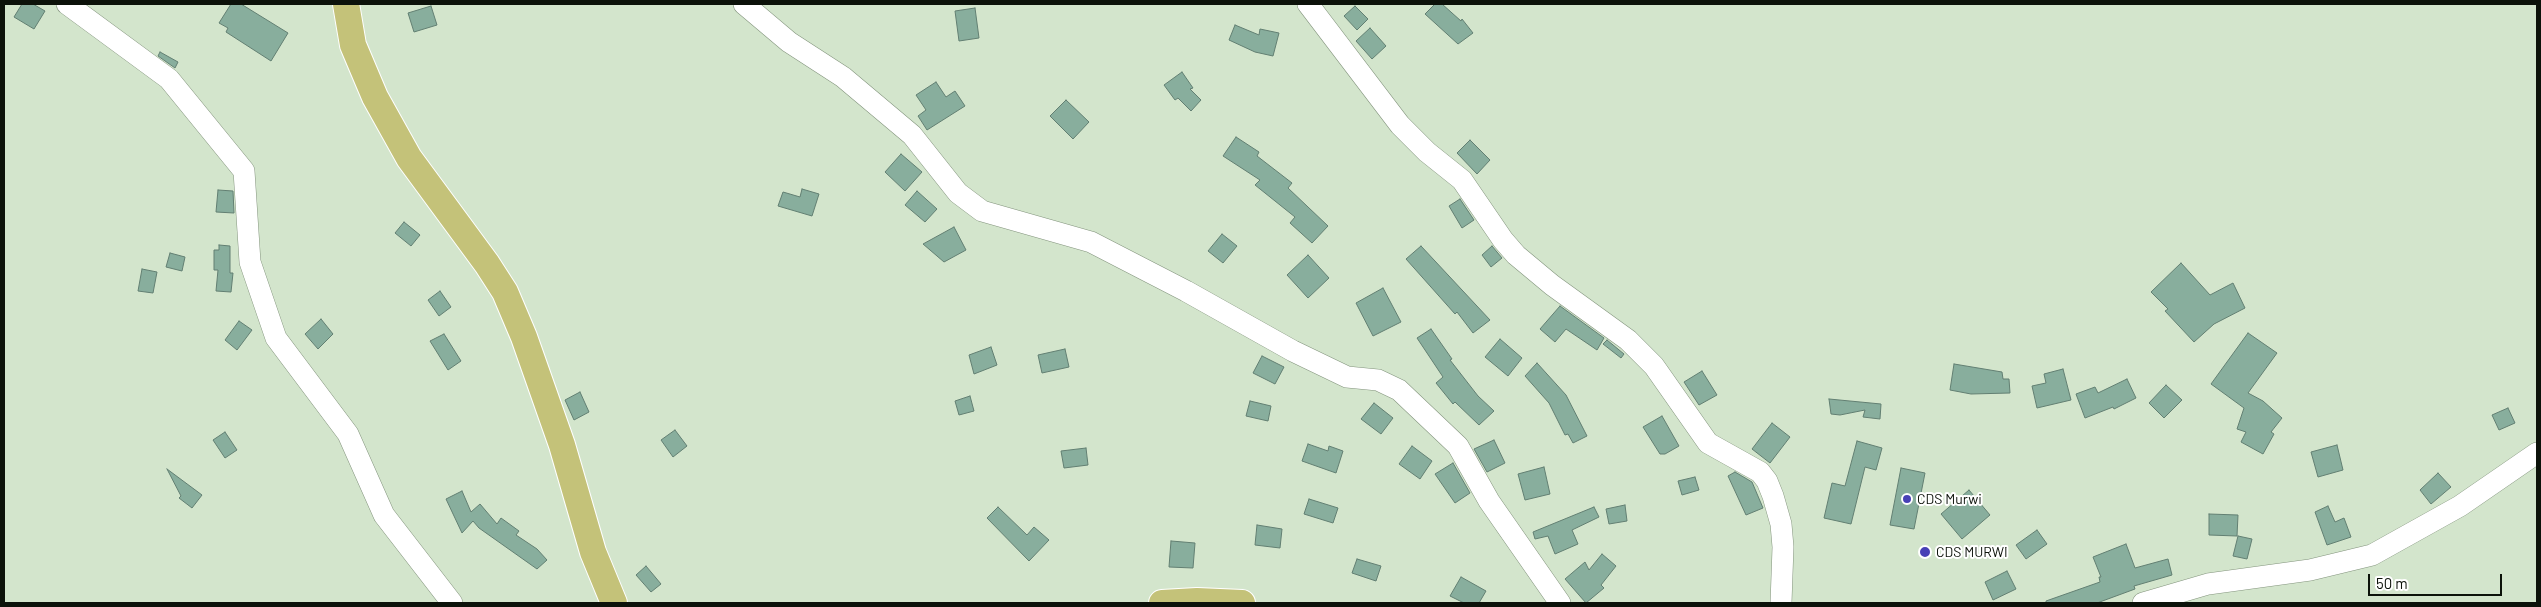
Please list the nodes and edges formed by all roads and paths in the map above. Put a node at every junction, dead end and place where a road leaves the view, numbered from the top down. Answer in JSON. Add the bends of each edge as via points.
{"nodes":[{"id":1,"x":67,"y":4,"type":"edge"},
{"id":2,"x":346,"y":4,"type":"edge"},
{"id":3,"x":744,"y":4,"type":"edge"},
{"id":4,"x":1308,"y":4,"type":"edge"},
{"id":5,"x":2537,"y":453,"type":"edge"},
{"id":6,"x":452,"y":603,"type":"edge"},
{"id":7,"x":614,"y":603,"type":"edge"},
{"id":8,"x":1162,"y":603,"type":"edge"},
{"id":9,"x":1242,"y":603,"type":"edge"},
{"id":10,"x":1560,"y":603,"type":"edge"},
{"id":11,"x":1781,"y":603,"type":"edge"},
{"id":12,"x":2143,"y":603,"type":"edge"}],
"edges":[{"from":1,"to":6,"type":"street","via":[[169,79],[244,171],[250,262],[276,338],[348,434],[384,515]]},
{"from":2,"to":7,"type":"main road","via":[[353,44],[375,97],[409,158],[504,292],[524,337],[562,445],[593,552]]},
{"from":3,"to":10,"type":"street","via":[[789,42],[843,77],[912,135],[958,193],[982,211],[1091,242],[1347,377],[1378,380],[1399,390],[1458,446],[1489,501]]},
{"from":4,"to":11,"type":"street","via":[[1400,125],[1462,180],[1516,255],[1628,340],[1654,366],[1708,443],[1764,476],[1781,524]]},
{"from":5,"to":12,"type":"street","via":[[2460,506],[2372,555],[2310,570],[2208,584]]},
{"from":8,"to":9,"type":"main road"}]}
